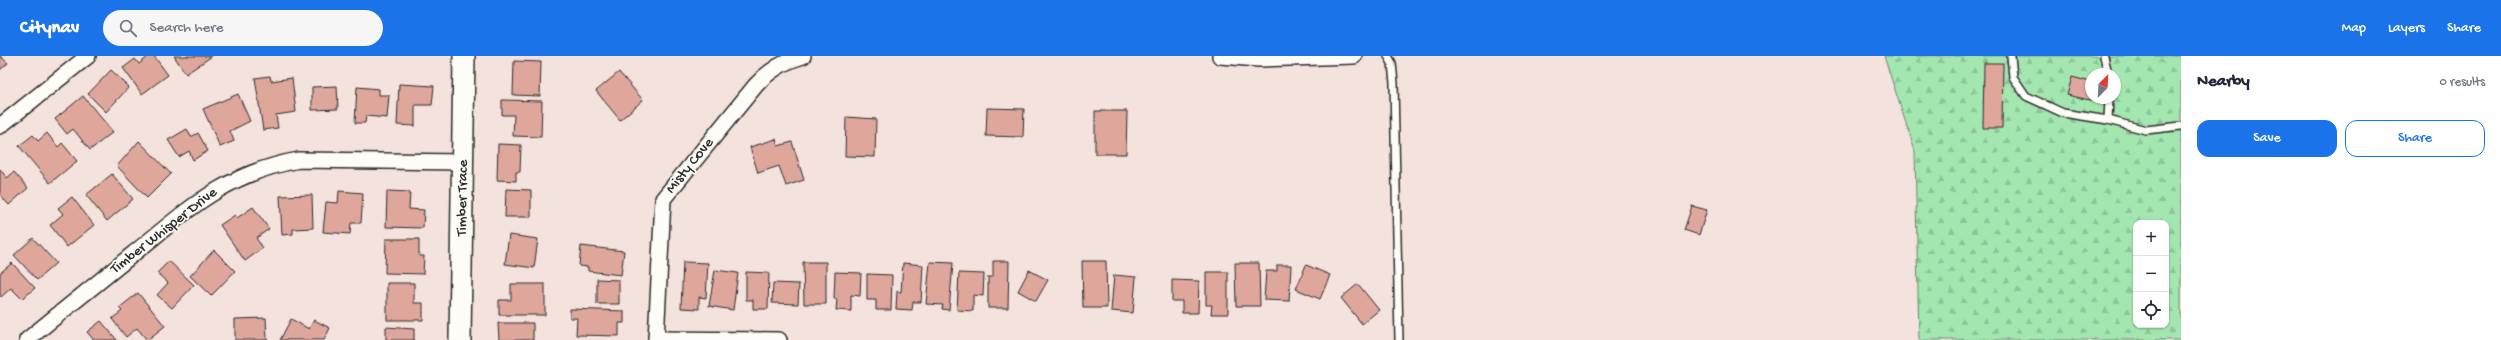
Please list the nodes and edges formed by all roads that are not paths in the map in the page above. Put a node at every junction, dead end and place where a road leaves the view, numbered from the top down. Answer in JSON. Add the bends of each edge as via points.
{"nodes":[{"id":1,"x":88,"y":56,"type":"edge"},
{"id":2,"x":464,"y":56,"type":"edge"},
{"id":3,"x":803,"y":56,"type":"edge"},
{"id":4,"x":1220,"y":56,"type":"edge"},
{"id":5,"x":1354,"y":56,"type":"edge"},
{"id":6,"x":1388,"y":56,"type":"edge"},
{"id":7,"x":2011,"y":56,"type":"edge"},
{"id":8,"x":2104,"y":56,"type":"edge"},
{"id":9,"x":2107,"y":68,"type":"edge"},
{"id":10,"x":2109,"y":104,"type":"edge"},
{"id":11,"x":2108,"y":120,"type":"junction"},
{"id":12,"x":0,"y":126,"type":"edge"},
{"id":13,"x":2181,"y":126,"type":"edge"},
{"id":14,"x":464,"y":162,"type":"junction"},
{"id":15,"x":656,"y":339,"type":"edge"},
{"id":16,"x":27,"y":340,"type":"edge"},
{"id":17,"x":460,"y":340,"type":"edge"},
{"id":18,"x":778,"y":340,"type":"edge"},
{"id":19,"x":1400,"y":340,"type":"edge"}],
"edges":[{"from":1,"to":12,"type":"street"},
{"from":2,"to":14,"type":"street","name":"Timber Trace"},
{"from":3,"to":15,"type":"street","name":"Misty Cove","via":[[786,61],[770,70],[663,199]]},
{"from":4,"to":5,"type":"street","via":[[1260,59]]},
{"from":6,"to":19,"type":"lane","via":[[1392,63],[1394,82]]},
{"from":7,"to":11,"type":"lane","via":[[2013,77],[2026,96],[2063,113]]},
{"from":8,"to":9,"type":"lane"},
{"from":10,"to":11,"type":"lane"},
{"from":11,"to":13,"type":"lane","via":[[2146,130]]},
{"from":14,"to":16,"type":"street","name":"Timber Whisper Drive","via":[[299,160],[273,165],[236,179],[200,200]]},
{"from":14,"to":17,"type":"street","name":"Timber Trace"},
{"from":15,"to":18,"type":"street"}]}
